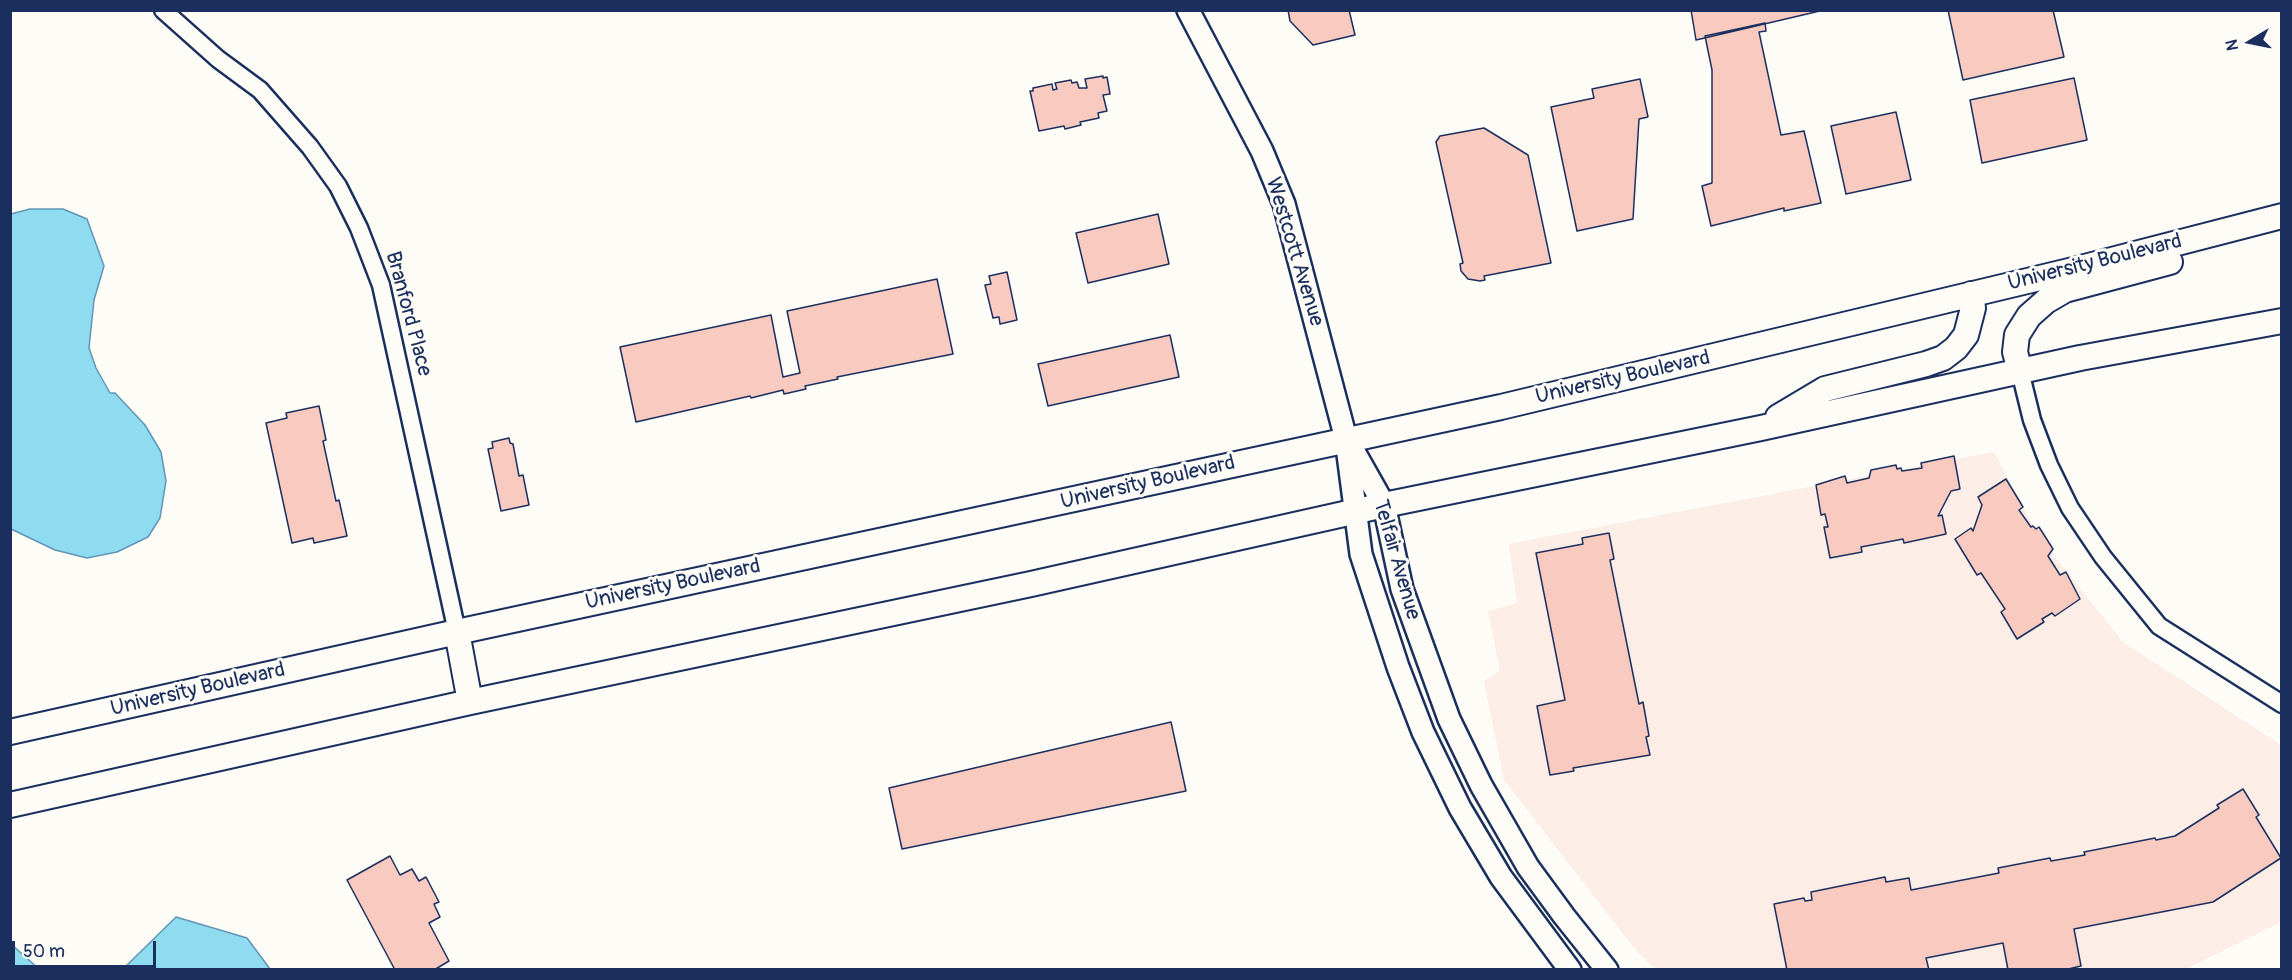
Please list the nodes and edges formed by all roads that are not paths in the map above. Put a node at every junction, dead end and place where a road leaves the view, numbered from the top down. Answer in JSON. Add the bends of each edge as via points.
{"nodes":[{"id":1,"x":164,"y":10,"type":"edge"},
{"id":2,"x":1188,"y":10,"type":"edge"},
{"id":3,"x":2282,"y":216,"type":"edge"},
{"id":4,"x":2214,"y":233,"type":"junction"},
{"id":5,"x":1971,"y":294,"type":"junction"},
{"id":6,"x":2282,"y":321,"type":"edge"},
{"id":7,"x":2020,"y":371,"type":"junction"},
{"id":8,"x":1761,"y":428,"type":"junction"},
{"id":9,"x":1346,"y":439,"type":"junction"},
{"id":10,"x":1384,"y":505,"type":"junction"},
{"id":11,"x":1356,"y":512,"type":"junction"},
{"id":12,"x":457,"y":632,"type":"junction"},
{"id":13,"x":470,"y":702,"type":"junction"},
{"id":14,"x":2282,"y":704,"type":"edge"},
{"id":15,"x":10,"y":732,"type":"edge"},
{"id":16,"x":15,"y":804,"type":"edge"},
{"id":17,"x":1570,"y":969,"type":"edge"},
{"id":18,"x":1607,"y":969,"type":"edge"}],
"edges":[{"from":1,"to":12,"type":"street","name":"Branford Place","via":[[218,59],[260,90],[338,186],[359,228],[381,285]]},
{"from":2,"to":9,"type":"street","name":"Westcott Avenue","via":[[1262,151],[1284,204]]},
{"from":3,"to":4,"type":"main road","name":"University Boulevard"},
{"from":4,"to":5,"type":"main road","name":"University Boulevard"},
{"from":4,"to":7,"type":"main road","via":[[2178,259],[2065,290],[2046,301],[2029,316],[2018,335],[2015,352]]},
{"from":5,"to":8,"type":"main road","via":[[1973,308],[1966,335],[1943,358],[1825,389]]},
{"from":5,"to":9,"type":"main road","name":"University Boulevard","via":[[1535,399]]},
{"from":6,"to":7,"type":"main road"},
{"from":7,"to":8,"type":"main road"},
{"from":7,"to":14,"type":"street","via":[[2049,465],[2070,508],[2103,557],[2159,626]]},
{"from":8,"to":10,"type":"main road"},
{"from":9,"to":10,"type":"street","name":"Telfair Avenue"},
{"from":9,"to":11,"type":"street","name":"Telfair Avenue"},
{"from":9,"to":12,"type":"main road","name":"University Boulevard"},
{"from":10,"to":11,"type":"main road"},
{"from":10,"to":18,"type":"street","name":"Telfair Avenue","via":[[1402,589],[1454,729],[1528,867]]},
{"from":11,"to":13,"type":"main road"},
{"from":11,"to":17,"type":"street","name":"Telfair Avenue","via":[[1362,554],[1423,732],[1460,808],[1501,877]]},
{"from":12,"to":13,"type":"main road"},
{"from":12,"to":15,"type":"main road","name":"University Boulevard"},
{"from":13,"to":16,"type":"main road"}]}
